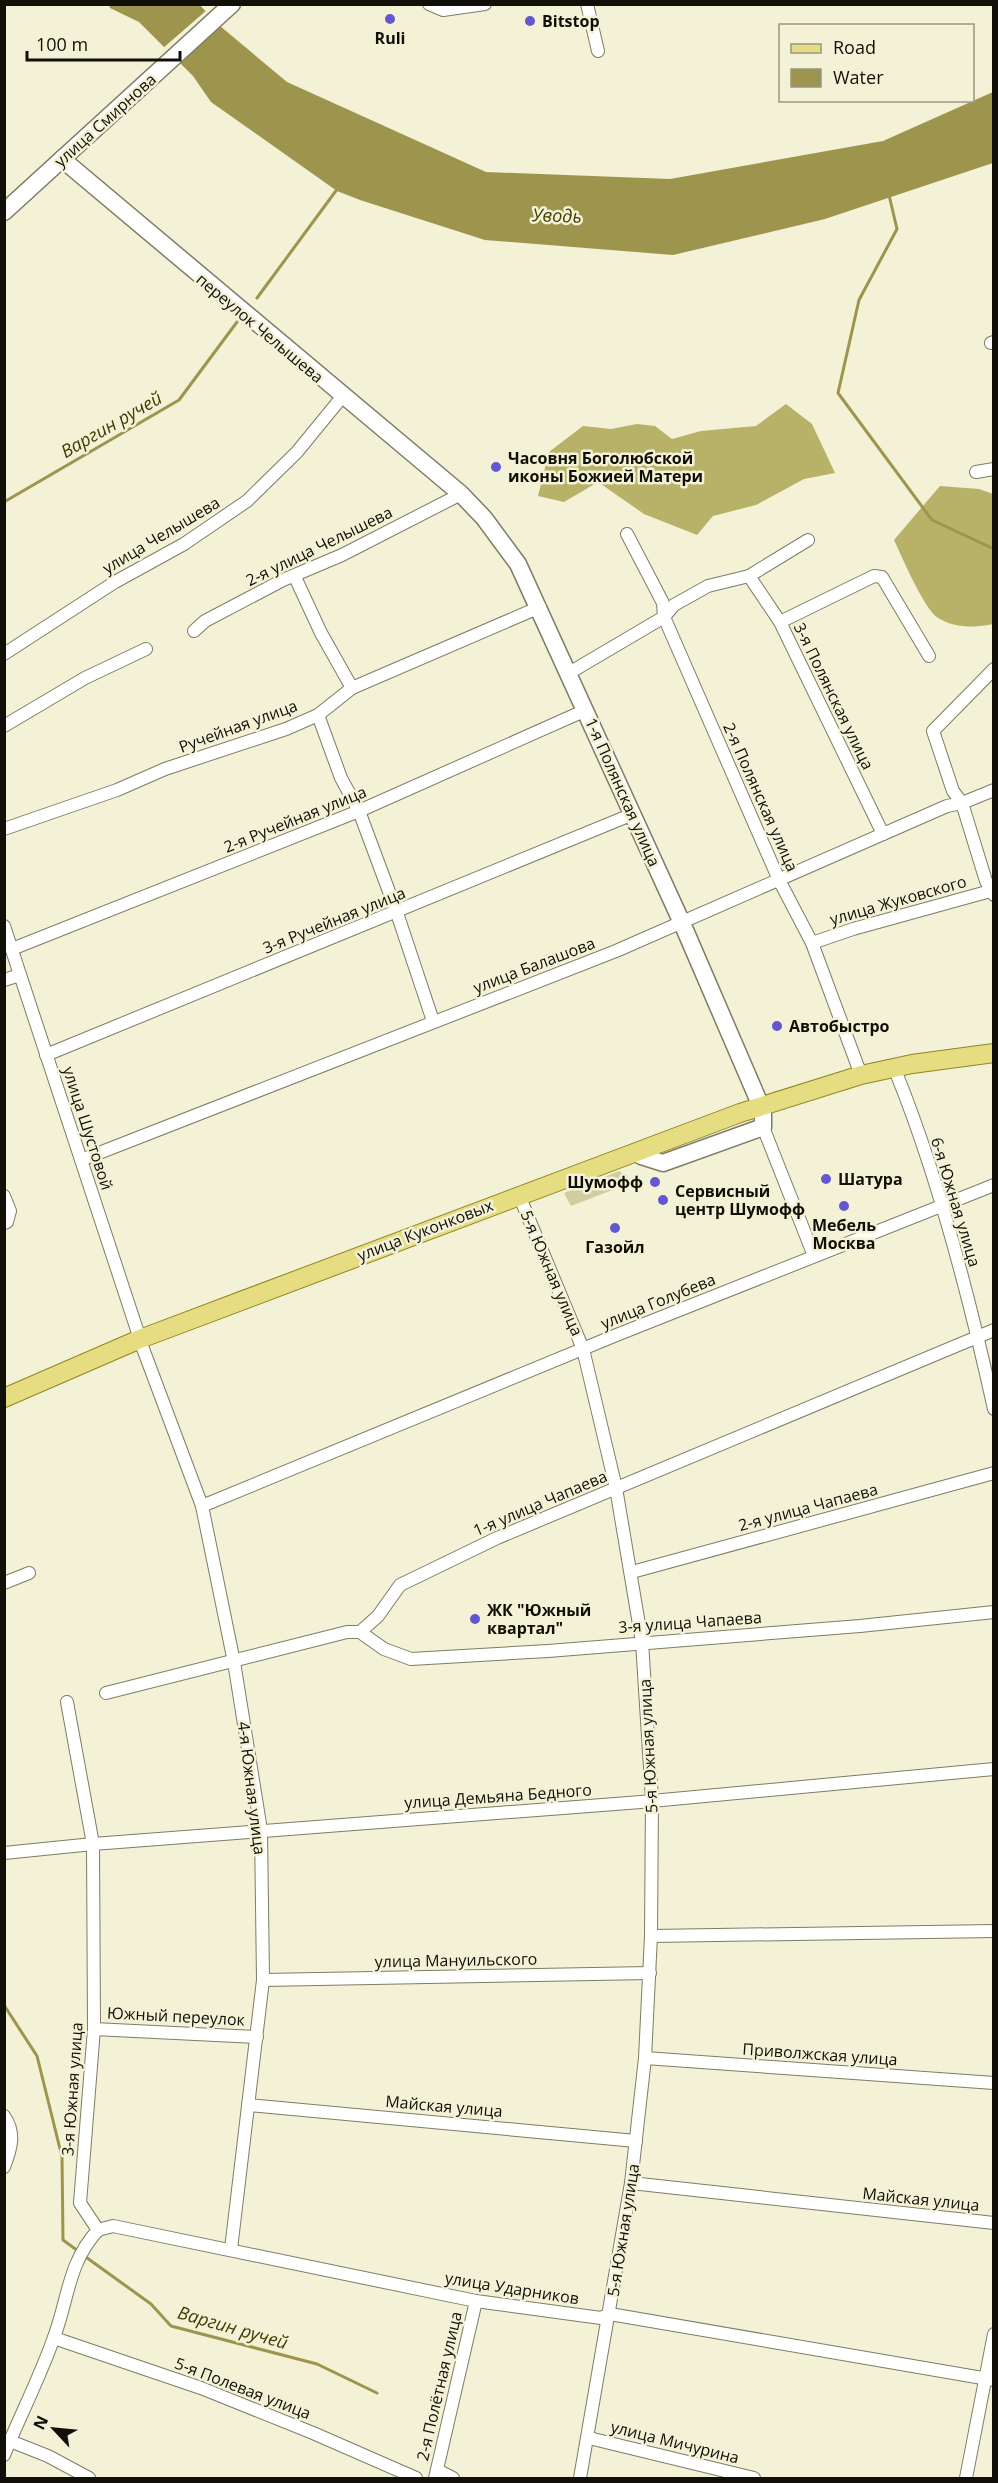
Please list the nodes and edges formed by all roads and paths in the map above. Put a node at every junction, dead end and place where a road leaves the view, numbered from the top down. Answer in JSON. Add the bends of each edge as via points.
{"nodes":[{"id":1,"x":232,"y":4,"type":"edge"},
{"id":2,"x":429,"y":4,"type":"edge"},
{"id":3,"x":485,"y":4,"type":"edge"},
{"id":4,"x":586,"y":4,"type":"edge"},
{"id":5,"x":598,"y":51,"type":"dead end"},
{"id":6,"x":62,"y":159,"type":"junction"},
{"id":7,"x":4,"y":212,"type":"edge"},
{"id":8,"x":342,"y":397,"type":"junction"},
{"id":9,"x":993,"y":469,"type":"edge"},
{"id":10,"x":976,"y":471,"type":"dead end"},
{"id":11,"x":460,"y":494,"type":"junction"},
{"id":12,"x":627,"y":534,"type":"dead end"},
{"id":13,"x":808,"y":540,"type":"dead end"},
{"id":14,"x":749,"y":576,"type":"junction"},
{"id":15,"x":295,"y":577,"type":"junction"},
{"id":16,"x":540,"y":607,"type":"junction"},
{"id":17,"x":664,"y":618,"type":"junction"},
{"id":18,"x":780,"y":622,"type":"junction"},
{"id":19,"x":194,"y":631,"type":"dead end"},
{"id":20,"x":146,"y":649,"type":"dead end"},
{"id":21,"x":4,"y":654,"type":"edge"},
{"id":22,"x":929,"y":657,"type":"dead end"},
{"id":23,"x":993,"y":669,"type":"edge"},
{"id":24,"x":569,"y":673,"type":"junction"},
{"id":25,"x":352,"y":688,"type":"junction"},
{"id":26,"x":586,"y":710,"type":"junction"},
{"id":27,"x":318,"y":715,"type":"junction"},
{"id":28,"x":4,"y":726,"type":"edge"},
{"id":29,"x":993,"y":790,"type":"edge"},
{"id":30,"x":962,"y":803,"type":"junction"},
{"id":31,"x":359,"y":812,"type":"junction"},
{"id":32,"x":633,"y":814,"type":"junction"},
{"id":33,"x":4,"y":829,"type":"edge"},
{"id":34,"x":884,"y":834,"type":"junction"},
{"id":35,"x":779,"y":880,"type":"junction"},
{"id":36,"x":992,"y":892,"type":"edge"},
{"id":37,"x":397,"y":913,"type":"junction"},
{"id":38,"x":682,"y":923,"type":"junction"},
{"id":39,"x":4,"y":926,"type":"edge"},
{"id":40,"x":812,"y":943,"type":"junction"},
{"id":41,"x":12,"y":950,"type":"junction"},
{"id":42,"x":20,"y":975,"type":"junction"},
{"id":43,"x":4,"y":980,"type":"edge"},
{"id":44,"x":433,"y":1021,"type":"junction"},
{"id":45,"x":993,"y":1053,"type":"edge"},
{"id":46,"x":46,"y":1055,"type":"junction"},
{"id":47,"x":993,"y":1062,"type":"edge"},
{"id":48,"x":861,"y":1075,"type":"junction"},
{"id":49,"x":897,"y":1075,"type":"junction"},
{"id":50,"x":763,"y":1114,"type":"junction"},
{"id":51,"x":81,"y":1160,"type":"junction"},
{"id":52,"x":993,"y":1185,"type":"edge"},
{"id":53,"x":4,"y":1196,"type":"edge"},
{"id":54,"x":520,"y":1197,"type":"junction"},
{"id":55,"x":941,"y":1205,"type":"junction"},
{"id":56,"x":6,"y":1223,"type":"edge"},
{"id":57,"x":813,"y":1256,"type":"junction"},
{"id":58,"x":993,"y":1330,"type":"edge"},
{"id":59,"x":978,"y":1336,"type":"junction"},
{"id":60,"x":141,"y":1343,"type":"junction"},
{"id":61,"x":583,"y":1349,"type":"junction"},
{"id":62,"x":4,"y":1398,"type":"edge"},
{"id":63,"x":4,"y":1405,"type":"edge"},
{"id":64,"x":993,"y":1409,"type":"edge"},
{"id":65,"x":993,"y":1473,"type":"edge"},
{"id":66,"x":616,"y":1488,"type":"junction"},
{"id":67,"x":202,"y":1506,"type":"junction"},
{"id":68,"x":632,"y":1572,"type":"junction"},
{"id":69,"x":29,"y":1573,"type":"dead end"},
{"id":70,"x":4,"y":1582,"type":"edge"},
{"id":71,"x":993,"y":1612,"type":"edge"},
{"id":72,"x":360,"y":1632,"type":"junction"},
{"id":73,"x":642,"y":1642,"type":"junction"},
{"id":74,"x":234,"y":1662,"type":"junction"},
{"id":75,"x":106,"y":1693,"type":"dead end"},
{"id":76,"x":67,"y":1702,"type":"dead end"},
{"id":77,"x":993,"y":1769,"type":"edge"},
{"id":78,"x":652,"y":1800,"type":"junction"},
{"id":79,"x":261,"y":1830,"type":"junction"},
{"id":80,"x":93,"y":1844,"type":"junction"},
{"id":81,"x":4,"y":1853,"type":"edge"},
{"id":82,"x":993,"y":1931,"type":"edge"},
{"id":83,"x":651,"y":1936,"type":"junction"},
{"id":84,"x":650,"y":1973,"type":"junction"},
{"id":85,"x":263,"y":1980,"type":"junction"},
{"id":86,"x":94,"y":2029,"type":"junction"},
{"id":87,"x":256,"y":2037,"type":"junction"},
{"id":88,"x":645,"y":2058,"type":"junction"},
{"id":89,"x":993,"y":2083,"type":"edge"},
{"id":90,"x":248,"y":2104,"type":"junction"},
{"id":91,"x":7,"y":2120,"type":"edge"},
{"id":92,"x":636,"y":2141,"type":"junction"},
{"id":93,"x":4,"y":2167,"type":"edge"},
{"id":94,"x":631,"y":2182,"type":"junction"},
{"id":95,"x":993,"y":2223,"type":"edge"},
{"id":96,"x":98,"y":2230,"type":"junction"},
{"id":97,"x":231,"y":2249,"type":"junction"},
{"id":98,"x":476,"y":2301,"type":"junction"},
{"id":99,"x":610,"y":2314,"type":"junction"},
{"id":100,"x":993,"y":2334,"type":"edge"},
{"id":101,"x":54,"y":2338,"type":"junction"},
{"id":102,"x":990,"y":2379,"type":"edge"},
{"id":103,"x":589,"y":2438,"type":"junction"},
{"id":104,"x":10,"y":2441,"type":"junction"},
{"id":105,"x":4,"y":2455,"type":"edge"},
{"id":106,"x":436,"y":2474,"type":"edge"},
{"id":107,"x":89,"y":2478,"type":"edge"},
{"id":108,"x":416,"y":2478,"type":"edge"},
{"id":109,"x":453,"y":2478,"type":"edge"},
{"id":110,"x":580,"y":2478,"type":"edge"},
{"id":111,"x":754,"y":2478,"type":"edge"},
{"id":112,"x":966,"y":2478,"type":"edge"}],
"edges":[{"from":1,"to":6,"type":"street","name":"улица Смирнова"},
{"from":2,"to":3,"type":"street","via":[[443,10]]},
{"from":4,"to":5,"type":"street"},
{"from":6,"to":7,"type":"street","name":"улица Смирнова"},
{"from":6,"to":8,"type":"street","name":"переулок Челышева"},
{"from":8,"to":11,"type":"street","name":"переулок Челышева"},
{"from":8,"to":21,"type":"street","name":"улица Челышева","via":[[297,452],[246,501],[184,544],[115,582]]},
{"from":9,"to":10,"type":"street"},
{"from":11,"to":15,"type":"street","name":"2-я улица Челышева"},
{"from":11,"to":16,"type":"street","name":"1-я Полянская улица","via":[[512,555]]},
{"from":12,"to":17,"type":"street","name":"2-я Полянская улица","via":[[663,603]]},
{"from":13,"to":14,"type":"street"},
{"from":14,"to":17,"type":"street","via":[[708,586],[674,605]]},
{"from":14,"to":18,"type":"street","name":"3-я Полянская улица"},
{"from":15,"to":19,"type":"street","name":"2-я улица Челышева","via":[[205,621]]},
{"from":15,"to":25,"type":"street"},
{"from":16,"to":24,"type":"street","name":"1-я Полянская улица"},
{"from":16,"to":25,"type":"street","name":"Ручейная улица"},
{"from":17,"to":24,"type":"street"},
{"from":17,"to":35,"type":"street","name":"2-я Полянская улица"},
{"from":18,"to":22,"type":"street","via":[[874,576],[882,577]]},
{"from":18,"to":34,"type":"street","name":"3-я Полянская улица"},
{"from":20,"to":28,"type":"street","via":[[85,678]]},
{"from":23,"to":30,"type":"street","via":[[933,731],[953,791]]},
{"from":24,"to":26,"type":"street","name":"1-я Полянская улица"},
{"from":25,"to":27,"type":"street","name":"Ручейная улица"},
{"from":26,"to":31,"type":"street","name":"2-я Ручейная улица"},
{"from":26,"to":32,"type":"street","name":"1-я Полянская улица"},
{"from":27,"to":31,"type":"street","via":[[341,778]]},
{"from":27,"to":33,"type":"street","name":"Ручейная улица"},
{"from":29,"to":30,"type":"street","name":"улица Балашова"},
{"from":30,"to":34,"type":"street","name":"улица Балашова"},
{"from":30,"to":36,"type":"street"},
{"from":31,"to":37,"type":"street"},
{"from":31,"to":41,"type":"street","name":"2-я Ручейная улица"},
{"from":32,"to":37,"type":"street","name":"3-я Ручейная улица"},
{"from":32,"to":38,"type":"street","name":"1-я Полянская улица"},
{"from":34,"to":35,"type":"street","name":"улица Балашова"},
{"from":35,"to":38,"type":"street","name":"улица Балашова"},
{"from":35,"to":40,"type":"street","name":"2-я Полянская улица"},
{"from":36,"to":40,"type":"street","name":"улица Жуковского"},
{"from":37,"to":44,"type":"street"},
{"from":37,"to":46,"type":"street","name":"3-я Ручейная улица"},
{"from":38,"to":44,"type":"street","name":"улица Балашова"},
{"from":38,"to":50,"type":"street","name":"1-я Полянская улица"},
{"from":39,"to":41,"type":"street","name":"улица Шустовой"},
{"from":40,"to":48,"type":"street","name":"2-я Полянская улица"},
{"from":41,"to":42,"type":"street","name":"улица Шустовой"},
{"from":42,"to":43,"type":"street"},
{"from":42,"to":46,"type":"street","name":"улица Шустовой"},
{"from":44,"to":51,"type":"street","name":"улица Балашова"},
{"from":45,"to":48,"type":"main road","name":"улица Куконковых"},
{"from":46,"to":51,"type":"street","name":"улица Шустовой"},
{"from":47,"to":49,"type":"main road","name":"улица Куконковых"},
{"from":48,"to":50,"type":"main road","name":"улица Куконковых"},
{"from":49,"to":50,"type":"main road","name":"улица Куконковых","via":[[818,1094]]},
{"from":49,"to":55,"type":"street","name":"6-я Южная улица"},
{"from":50,"to":54,"type":"main road","name":"улица Куконковых"},
{"from":50,"to":54,"type":"main road","name":"улица Куконковых"},
{"from":50,"to":57,"type":"street"},
{"from":51,"to":60,"type":"street","name":"улица Шустовой"},
{"from":52,"to":55,"type":"street","name":"улица Голубева"},
{"from":53,"to":56,"type":"street","via":[[10,1211]]},
{"from":54,"to":60,"type":"main road","name":"улица Куконковых"},
{"from":54,"to":61,"type":"street","name":"5-я Южная улица"},
{"from":55,"to":57,"type":"street","name":"улица Голубева"},
{"from":55,"to":59,"type":"street","name":"6-я Южная улица"},
{"from":57,"to":61,"type":"street","name":"улица Голубева"},
{"from":58,"to":59,"type":"street","name":"1-я улица Чапаева"},
{"from":59,"to":64,"type":"street","name":"6-я Южная улица"},
{"from":59,"to":66,"type":"street","name":"1-я улица Чапаева"},
{"from":60,"to":62,"type":"main road","name":"улица Куконковых"},
{"from":60,"to":63,"type":"main road","name":"улица Куконковых"},
{"from":60,"to":67,"type":"street","name":"4-я Южная улица"},
{"from":61,"to":66,"type":"street","name":"5-я Южная улица"},
{"from":61,"to":67,"type":"street","name":"улица Голубева"},
{"from":65,"to":68,"type":"street","name":"2-я улица Чапаева"},
{"from":66,"to":68,"type":"street","name":"5-я Южная улица"},
{"from":66,"to":72,"type":"street","name":"1-я улица Чапаева","via":[[497,1538],[400,1585],[378,1616]]},
{"from":67,"to":74,"type":"street","name":"4-я Южная улица"},
{"from":68,"to":73,"type":"street","name":"5-я Южная улица"},
{"from":69,"to":70,"type":"street"},
{"from":71,"to":73,"type":"street","name":"3-я улица Чапаева"},
{"from":72,"to":73,"type":"street","name":"3-я улица Чапаева","via":[[384,1649],[411,1659]]},
{"from":72,"to":74,"type":"street"},
{"from":73,"to":78,"type":"street","name":"5-я Южная улица"},
{"from":74,"to":75,"type":"street"},
{"from":74,"to":79,"type":"street","name":"4-я Южная улица"},
{"from":76,"to":80,"type":"street","name":"3-я Южная улица"},
{"from":77,"to":78,"type":"street","name":"улица Демьяна Бедного"},
{"from":78,"to":79,"type":"street","name":"улица Демьяна Бедного"},
{"from":78,"to":83,"type":"street","name":"5-я Южная улица"},
{"from":79,"to":80,"type":"street","name":"улица Демьяна Бедного"},
{"from":79,"to":85,"type":"street","name":"4-я Южная улица"},
{"from":80,"to":81,"type":"street","name":"улица Демьяна Бедного"},
{"from":80,"to":86,"type":"street","name":"3-я Южная улица"},
{"from":82,"to":83,"type":"street"},
{"from":83,"to":84,"type":"street","name":"5-я Южная улица"},
{"from":84,"to":85,"type":"street","name":"улица Мануильского"},
{"from":84,"to":88,"type":"street","name":"5-я Южная улица"},
{"from":85,"to":87,"type":"street","name":"4-я Южная улица"},
{"from":86,"to":87,"type":"street","name":"Южный переулок"},
{"from":86,"to":96,"type":"street","name":"3-я Южная улица","via":[[80,2204]]},
{"from":87,"to":90,"type":"street","name":"4-я Южная улица"},
{"from":88,"to":89,"type":"street","name":"Приволжская улица"},
{"from":88,"to":92,"type":"street","name":"5-я Южная улица"},
{"from":90,"to":92,"type":"street","name":"Майская улица"},
{"from":90,"to":97,"type":"street","name":"4-я Южная улица"},
{"from":91,"to":93,"type":"street","via":[[12,2136]]},
{"from":92,"to":94,"type":"street","name":"5-я Южная улица"},
{"from":94,"to":95,"type":"street","name":"Майская улица"},
{"from":94,"to":99,"type":"street","name":"5-я Южная улица"},
{"from":96,"to":97,"type":"street","name":"улица Ударников","via":[[113,2226]]},
{"from":96,"to":101,"type":"street","via":[[85,2244],[70,2277]]},
{"from":97,"to":98,"type":"street","name":"улица Ударников"},
{"from":98,"to":99,"type":"street","name":"улица Ударников","via":[[601,2318]]},
{"from":98,"to":106,"type":"street","name":"2-я Полётная улица"},
{"from":99,"to":102,"type":"street","name":"улица Ударников"},
{"from":99,"to":103,"type":"street","name":"5-я Южная улица"},
{"from":100,"to":102,"type":"street"},
{"from":101,"to":104,"type":"street"},
{"from":101,"to":108,"type":"street","name":"5-я Полевая улица","via":[[201,2388]]},
{"from":102,"to":112,"type":"street"},
{"from":103,"to":110,"type":"street","name":"5-я Южная улица"},
{"from":103,"to":111,"type":"street","name":"улица Мичурина"},
{"from":104,"to":105,"type":"street"},
{"from":104,"to":107,"type":"street"},
{"from":106,"to":109,"type":"street"}]}
